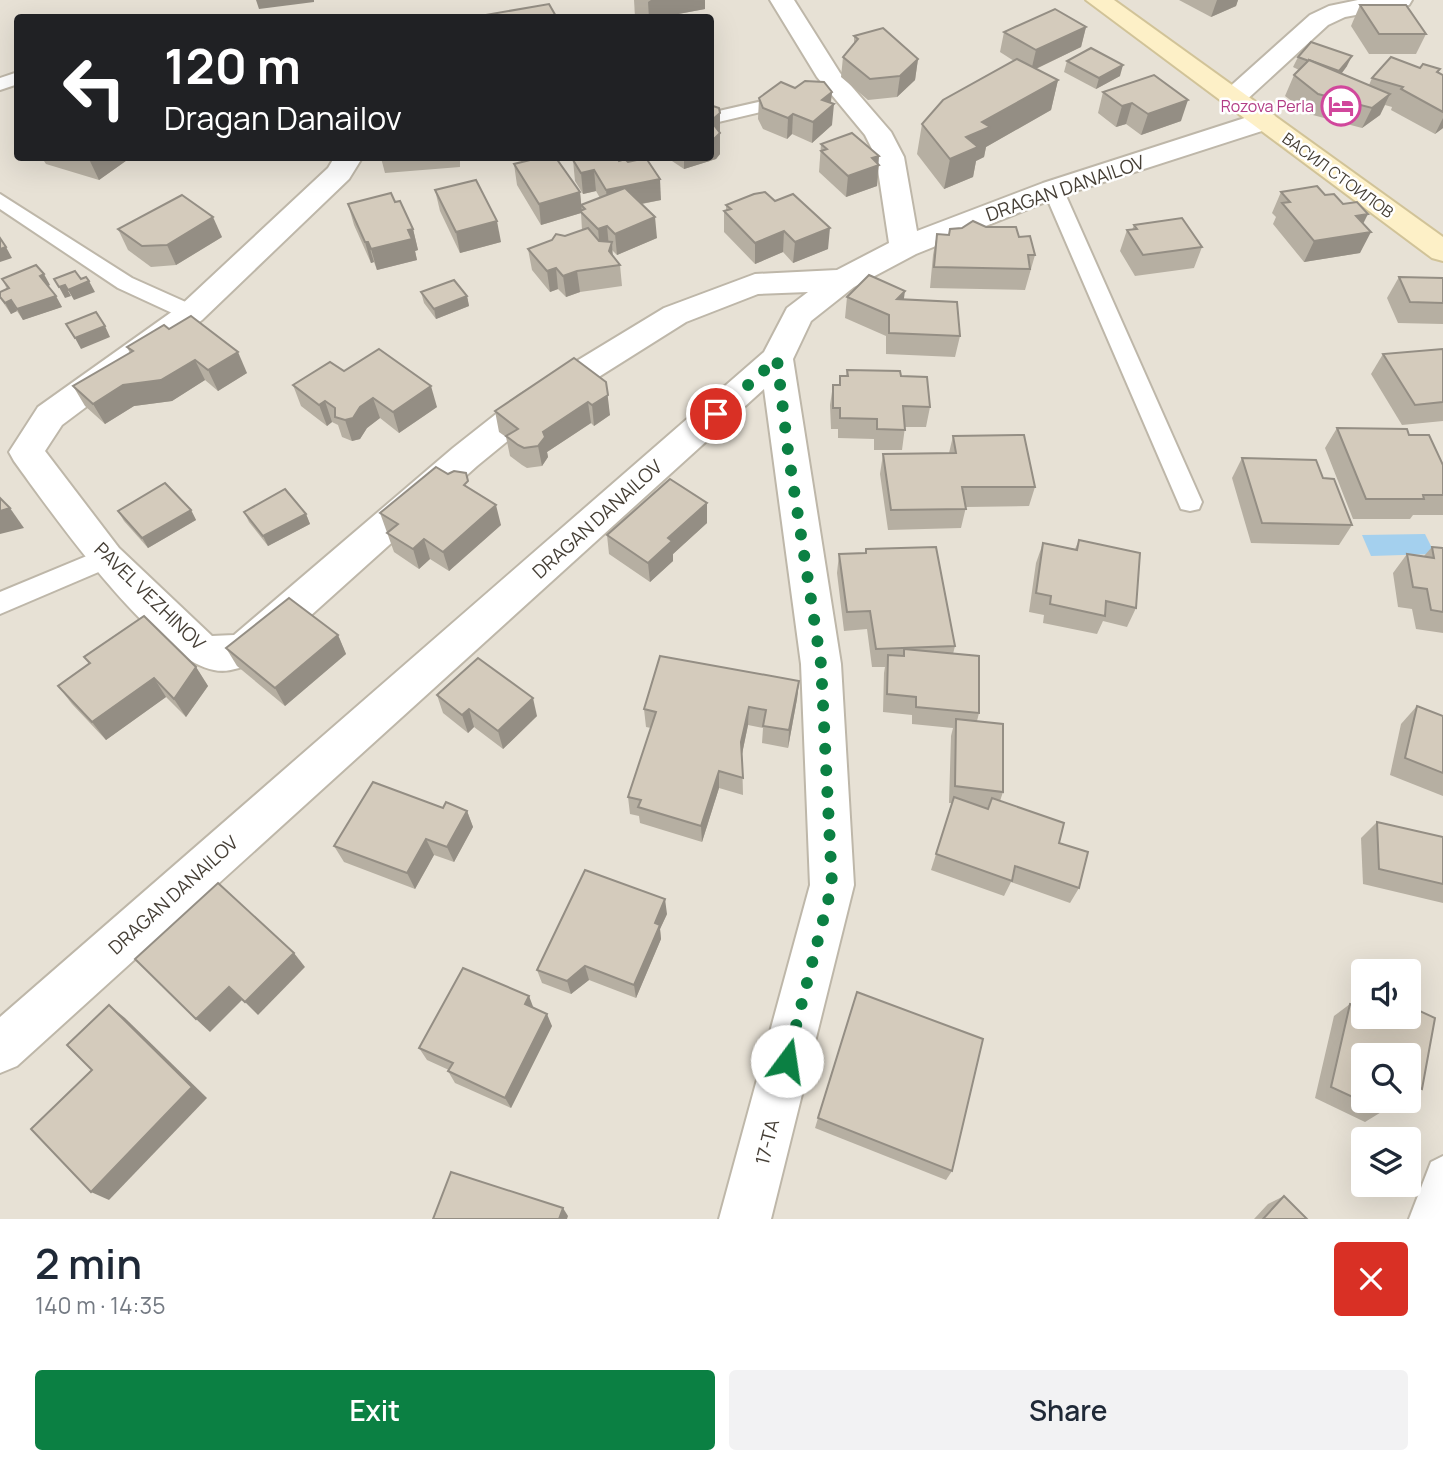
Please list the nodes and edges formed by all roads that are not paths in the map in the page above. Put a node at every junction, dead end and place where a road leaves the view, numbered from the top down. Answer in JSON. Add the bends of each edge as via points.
{"nodes":[{"id":1,"x":782,"y":0,"type":"edge"},
{"id":2,"x":1098,"y":0,"type":"edge"},
{"id":3,"x":1400,"y":0,"type":"edge"},
{"id":4,"x":840,"y":89,"type":"junction"},
{"id":5,"x":1234,"y":97,"type":"junction"},
{"id":6,"x":714,"y":118,"type":"edge"},
{"id":7,"x":1265,"y":121,"type":"junction"},
{"id":8,"x":346,"y":161,"type":"edge"},
{"id":9,"x":1052,"y":189,"type":"junction"},
{"id":10,"x":0,"y":200,"type":"edge"},
{"id":11,"x":905,"y":247,"type":"junction"},
{"id":12,"x":1443,"y":251,"type":"edge"},
{"id":13,"x":843,"y":280,"type":"junction"},
{"id":14,"x":191,"y":313,"type":"junction"},
{"id":15,"x":777,"y":359,"type":"junction"},
{"id":16,"x":1190,"y":502,"type":"dead end"},
{"id":17,"x":106,"y":558,"type":"junction"},
{"id":18,"x":0,"y":603,"type":"edge"},
{"id":19,"x":0,"y":1049,"type":"edge"},
{"id":20,"x":1443,"y":1174,"type":"edge"},
{"id":21,"x":745,"y":1219,"type":"edge"},
{"id":22,"x":1427,"y":1219,"type":"edge"}],
"edges":[{"from":1,"to":4,"type":"street"},
{"from":2,"to":5,"type":"street","name":"ВАСИЛ СТОИЛОВ"},
{"from":3,"to":5,"type":"street","via":[[1338,11],[1319,20]]},
{"from":4,"to":6,"type":"lane"},
{"from":4,"to":11,"type":"street","via":[[877,132],[890,157]]},
{"from":5,"to":7,"type":"street","name":"ВАСИЛ СТОИЛОВ"},
{"from":7,"to":9,"type":"street","name":"DRAGAN DANAILOV"},
{"from":7,"to":12,"type":"street","name":"ВАСИЛ СТОИЛОВ"},
{"from":8,"to":14,"type":"street","name":"PAVEL VEZHINOV","via":[[339,173]]},
{"from":9,"to":11,"type":"street","name":"DRAGAN DANAILOV"},
{"from":9,"to":16,"type":"lane"},
{"from":10,"to":14,"type":"lane","via":[[125,283]]},
{"from":11,"to":13,"type":"street","name":"DRAGAN DANAILOV"},
{"from":13,"to":15,"type":"street","name":"DRAGAN DANAILOV","via":[[798,315]]},
{"from":13,"to":17,"type":"street","name":"PAVEL VEZHINOV","via":[[755,284],[712,299],[675,315],[564,383],[465,457],[240,652],[224,656],[198,648]]},
{"from":14,"to":17,"type":"street","name":"PAVEL VEZHINOV","via":[[50,416],[26,452]]},
{"from":15,"to":19,"type":"street","name":"DRAGAN DANAILOV"},
{"from":15,"to":21,"type":"street","name":"17-ТА","via":[[821,664],[832,885]]},
{"from":17,"to":18,"type":"lane"},
{"from":20,"to":22,"type":"lane"}]}
